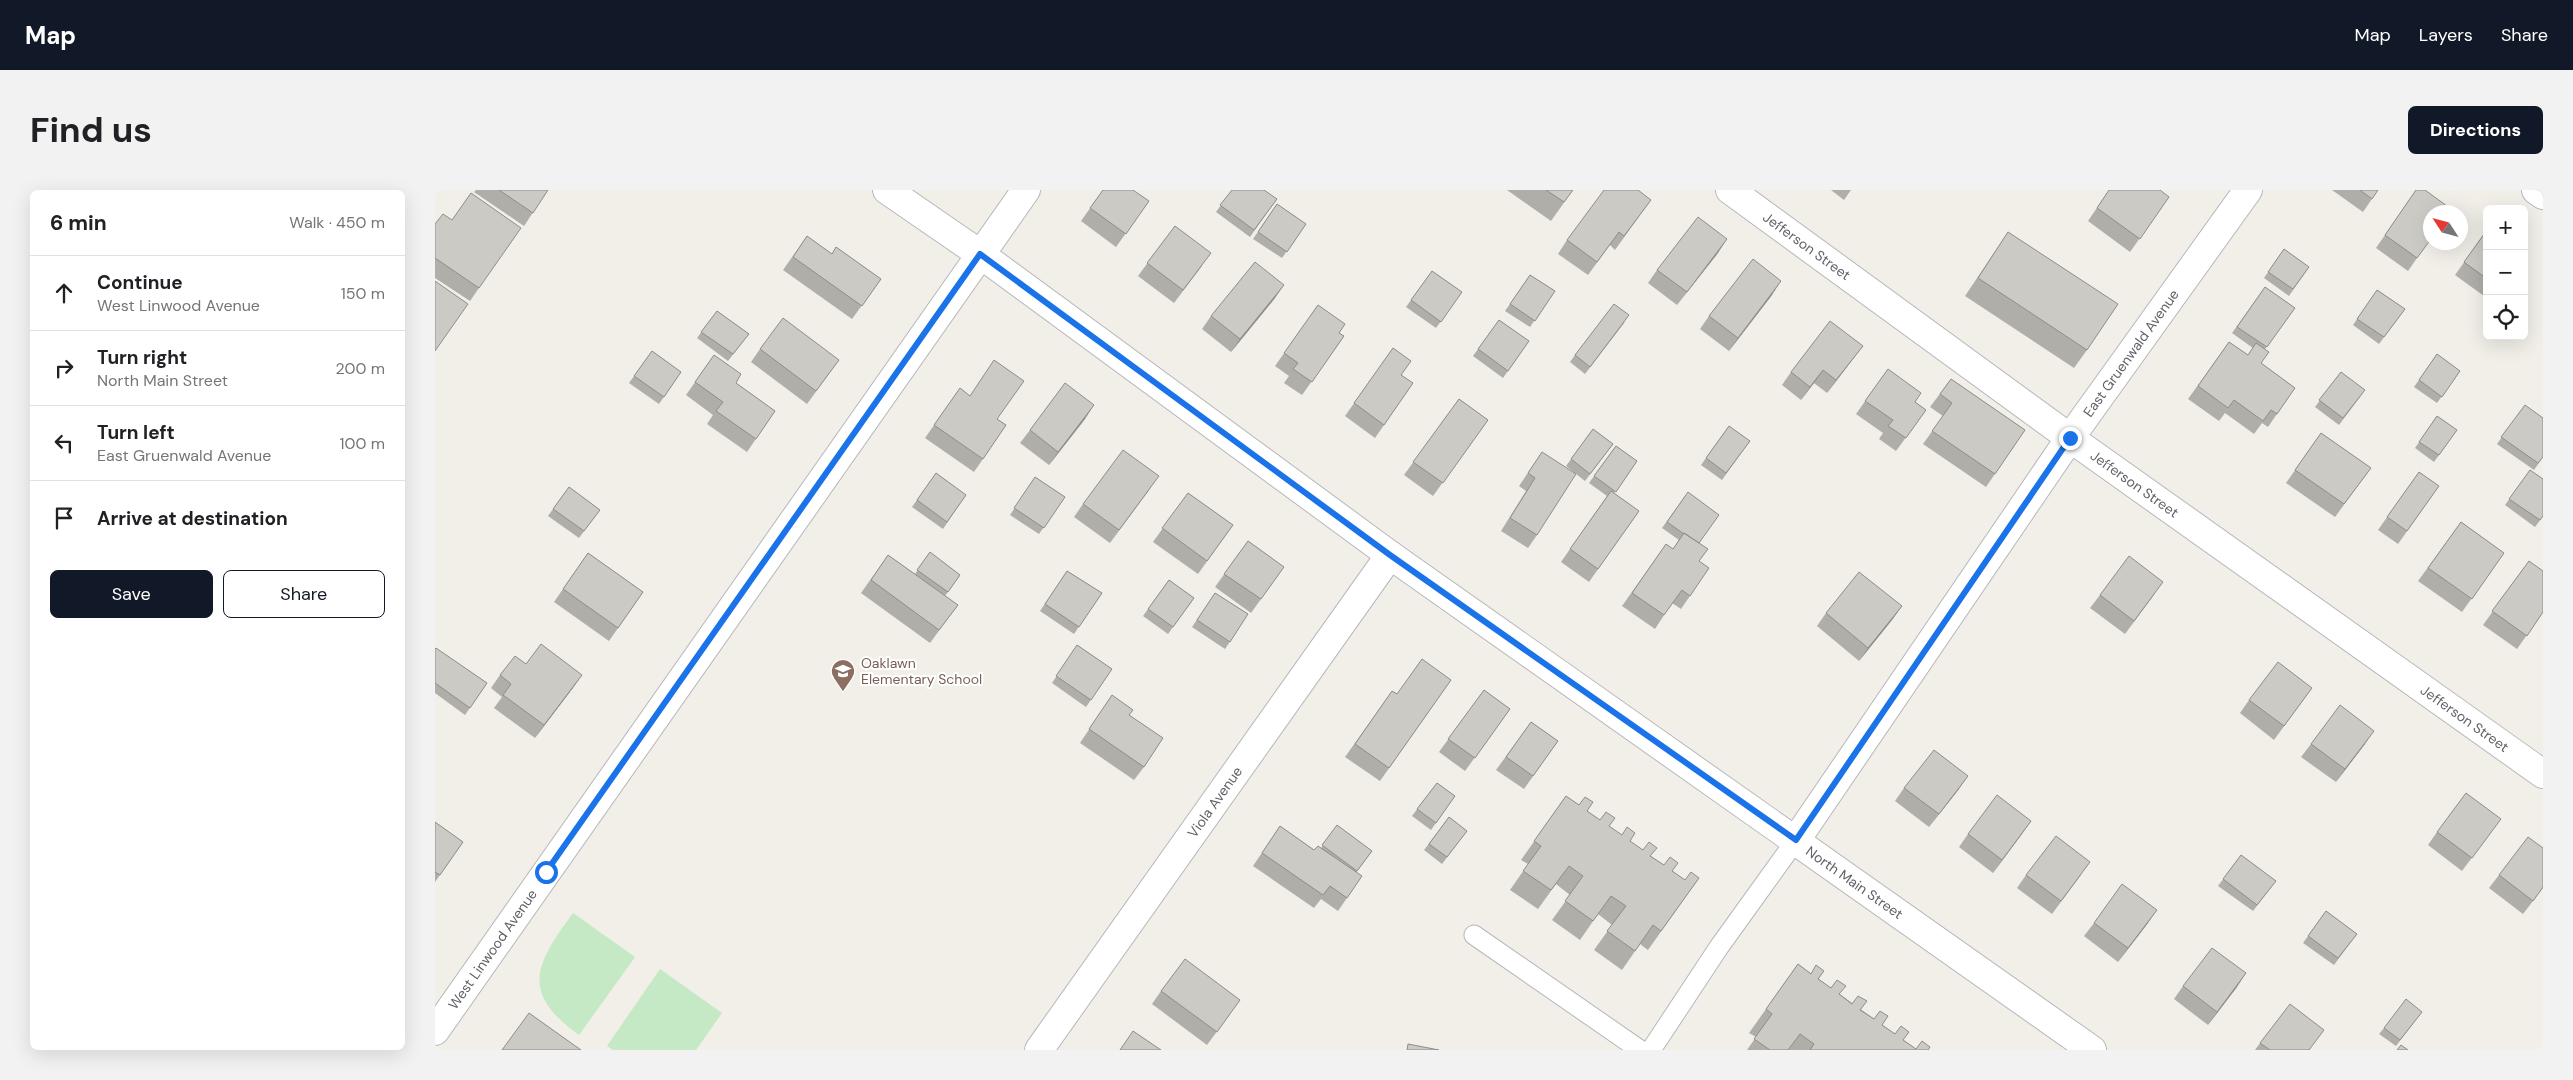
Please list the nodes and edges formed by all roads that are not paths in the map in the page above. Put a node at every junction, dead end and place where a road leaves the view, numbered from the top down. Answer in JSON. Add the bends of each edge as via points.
{"nodes":[{"id":1,"x":887,"y":190,"type":"edge"},
{"id":2,"x":1026,"y":190,"type":"edge"},
{"id":3,"x":1730,"y":190,"type":"edge"},
{"id":4,"x":2248,"y":190,"type":"edge"},
{"id":5,"x":2536,"y":190,"type":"edge"},
{"id":6,"x":2543,"y":195,"type":"edge"},
{"id":7,"x":980,"y":254,"type":"junction"},
{"id":8,"x":2070,"y":438,"type":"junction"},
{"id":9,"x":1390,"y":555,"type":"junction"},
{"id":10,"x":2543,"y":774,"type":"edge"},
{"id":11,"x":1796,"y":840,"type":"junction"},
{"id":12,"x":1474,"y":935,"type":"dead end"},
{"id":13,"x":435,"y":1031,"type":"edge"},
{"id":14,"x":1039,"y":1050,"type":"edge"},
{"id":15,"x":1640,"y":1050,"type":"edge"},
{"id":16,"x":1651,"y":1050,"type":"edge"},
{"id":17,"x":2092,"y":1050,"type":"edge"}],
"edges":[{"from":1,"to":7,"type":"street","name":"North Main Street"},
{"from":2,"to":7,"type":"street","name":"West Linwood Avenue"},
{"from":3,"to":8,"type":"street","name":"Jefferson Street"},
{"from":4,"to":8,"type":"street","name":"East Gruenwald Avenue"},
{"from":5,"to":6,"type":"street"},
{"from":7,"to":9,"type":"street","name":"North Main Street"},
{"from":7,"to":13,"type":"street","name":"West Linwood Avenue"},
{"from":8,"to":10,"type":"street","name":"Jefferson Street"},
{"from":8,"to":11,"type":"street","name":"East Gruenwald Avenue"},
{"from":9,"to":11,"type":"street","name":"North Main Street"},
{"from":9,"to":14,"type":"street","name":"Viola Avenue"},
{"from":11,"to":16,"type":"lane","via":[[1719,947]]},
{"from":11,"to":17,"type":"street","name":"North Main Street"},
{"from":12,"to":15,"type":"lane"}]}
